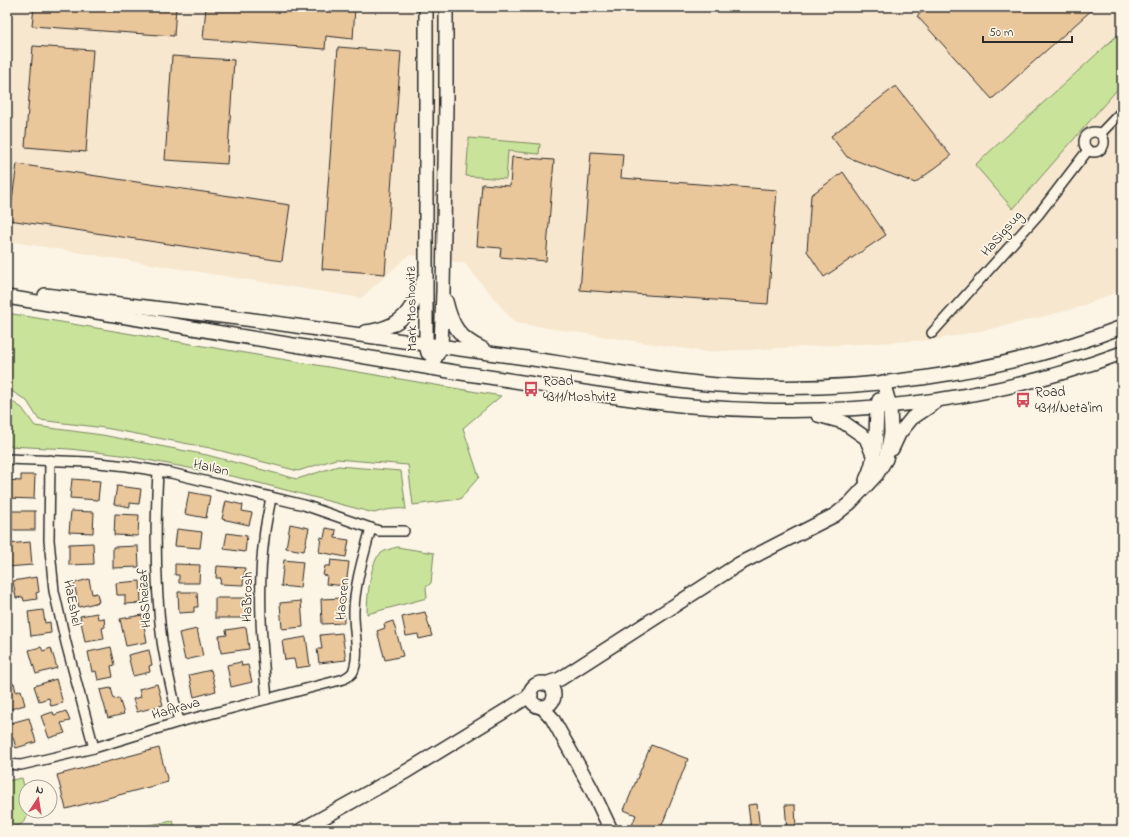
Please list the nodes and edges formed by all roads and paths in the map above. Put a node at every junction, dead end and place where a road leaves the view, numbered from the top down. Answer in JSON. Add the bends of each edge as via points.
{"nodes":[{"id":1,"x":426,"y":7,"type":"edge"},
{"id":2,"x":446,"y":7,"type":"edge"},
{"id":3,"x":1122,"y":112,"type":"edge"},
{"id":4,"x":1100,"y":134,"type":"junction"},
{"id":5,"x":1088,"y":150,"type":"junction"},
{"id":6,"x":427,"y":272,"type":"junction"},
{"id":7,"x":7,"y":290,"type":"edge"},
{"id":8,"x":443,"y":291,"type":"junction"},
{"id":9,"x":7,"y":297,"type":"edge"},
{"id":10,"x":1122,"y":327,"type":"edge"},
{"id":11,"x":932,"y":333,"type":"dead end"},
{"id":12,"x":346,"y":334,"type":"junction"},
{"id":13,"x":426,"y":345,"type":"junction"},
{"id":14,"x":440,"y":347,"type":"junction"},
{"id":15,"x":1122,"y":353,"type":"edge"},
{"id":16,"x":498,"y":354,"type":"junction"},
{"id":17,"x":430,"y":368,"type":"junction"},
{"id":18,"x":883,"y":382,"type":"junction"},
{"id":19,"x":941,"y":400,"type":"junction"},
{"id":20,"x":884,"y":406,"type":"junction"},
{"id":21,"x":804,"y":411,"type":"junction"},
{"id":22,"x":7,"y":459,"type":"edge"},
{"id":23,"x":880,"y":459,"type":"junction"},
{"id":24,"x":50,"y":460,"type":"junction"},
{"id":25,"x":158,"y":471,"type":"junction"},
{"id":26,"x":271,"y":496,"type":"junction"},
{"id":27,"x":371,"y":528,"type":"junction"},
{"id":28,"x":404,"y":531,"type":"dead end"},
{"id":29,"x":352,"y":674,"type":"joint"},
{"id":30,"x":539,"y":698,"type":"junction"},
{"id":31,"x":267,"y":699,"type":"junction"},
{"id":32,"x":179,"y":722,"type":"junction"},
{"id":33,"x":94,"y":748,"type":"junction"},
{"id":34,"x":7,"y":764,"type":"edge"},
{"id":35,"x":301,"y":830,"type":"edge"},
{"id":36,"x":611,"y":830,"type":"edge"}],
"edges":[{"from":1,"to":6,"type":"main road","name":"Mark Moshovitz"},
{"from":2,"to":8,"type":"main road","name":"Mark Moshovitz"},
{"from":3,"to":4,"type":"street"},
{"from":4,"to":5,"type":"street","via":[[1094,132],[1086,137],[1084,143]]},
{"from":4,"to":5,"type":"street","via":[[1104,140],[1101,149],[1096,152]]},
{"from":5,"to":11,"type":"street","name":"HaSigsug","via":[[1038,215]]},
{"from":6,"to":12,"type":"main road","via":[[414,301],[401,320],[388,328]]},
{"from":6,"to":13,"type":"main road","name":"Mark Moshovitz"},
{"from":7,"to":12,"type":"main road"},
{"from":8,"to":14,"type":"main road","name":"Mark Moshovitz"},
{"from":8,"to":16,"type":"main road","via":[[453,322],[462,337],[470,343]]},
{"from":9,"to":17,"type":"main road"},
{"from":10,"to":18,"type":"main road","via":[[1070,346],[1028,357]]},
{"from":12,"to":13,"type":"main road"},
{"from":13,"to":14,"type":"main road"},
{"from":13,"to":17,"type":"main road","name":"Mark Moshovitz"},
{"from":14,"to":16,"type":"main road"},
{"from":14,"to":17,"type":"main road","name":"Mark Moshovitz"},
{"from":15,"to":19,"type":"main road","via":[[1024,383]]},
{"from":16,"to":18,"type":"main road","via":[[720,385],[772,387]]},
{"from":17,"to":21,"type":"main road","via":[[674,405]]},
{"from":18,"to":20,"type":"main road"},
{"from":19,"to":20,"type":"main road"},
{"from":19,"to":23,"type":"main road","via":[[912,418]]},
{"from":20,"to":21,"type":"main road"},
{"from":20,"to":23,"type":"main road","via":[[891,433]]},
{"from":21,"to":23,"type":"main road","via":[[843,422],[866,438]]},
{"from":22,"to":24,"type":"street","name":"HaIlan"},
{"from":23,"to":30,"type":"main road","via":[[877,474],[835,515],[739,564],[560,679]]},
{"from":24,"to":25,"type":"street","name":"HaIlan"},
{"from":24,"to":33,"type":"street","name":"HaEshel","via":[[49,540],[54,591]]},
{"from":25,"to":26,"type":"street","name":"HaIlan"},
{"from":25,"to":32,"type":"street","name":"HaSheizaf","via":[[156,542],[159,613]]},
{"from":26,"to":27,"type":"street","name":"HaIlan"},
{"from":26,"to":31,"type":"street","name":"HaBrosh","via":[[264,539],[261,630]]},
{"from":27,"to":28,"type":"street","name":"HaIlan","via":[[379,531]]},
{"from":27,"to":29,"type":"street","name":"HaOren","via":[[356,588],[356,657]]},
{"from":29,"to":31,"type":"street","name":"HaArava","via":[[344,679]]},
{"from":30,"to":35,"type":"main road"},
{"from":30,"to":36,"type":"main road","via":[[591,788]]},
{"from":31,"to":32,"type":"street","name":"HaArava"},
{"from":32,"to":33,"type":"street","name":"HaArava"},
{"from":33,"to":34,"type":"street","name":"HaArava","via":[[21,765]]}]}
